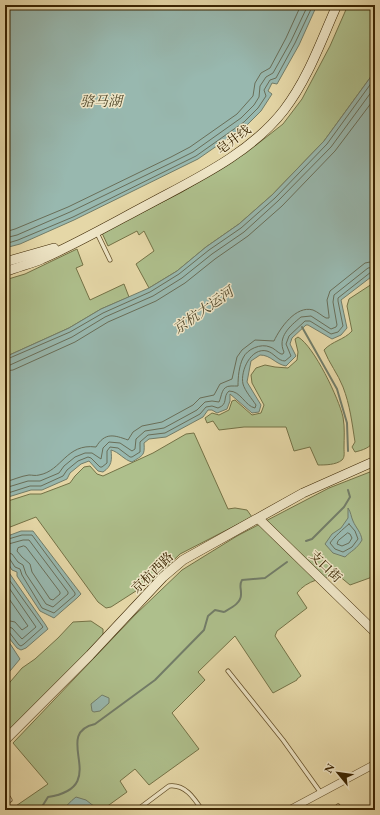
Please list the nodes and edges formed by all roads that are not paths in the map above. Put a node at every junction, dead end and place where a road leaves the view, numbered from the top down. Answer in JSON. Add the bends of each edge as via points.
{"nodes":[{"id":1,"x":337,"y":5,"type":"edge"},
{"id":2,"x":97,"y":232,"type":"junction"},
{"id":3,"x":87,"y":237,"type":"junction"},
{"id":4,"x":110,"y":260,"type":"dead end"},
{"id":5,"x":5,"y":262,"type":"edge"},
{"id":6,"x":5,"y":272,"type":"edge"},
{"id":7,"x":375,"y":461,"type":"edge"},
{"id":8,"x":258,"y":518,"type":"junction"},
{"id":9,"x":374,"y":629,"type":"edge"},
{"id":10,"x":228,"y":671,"type":"dead end"},
{"id":11,"x":5,"y":740,"type":"edge"},
{"id":12,"x":375,"y":764,"type":"edge"},
{"id":13,"x":5,"y":792,"type":"edge"},
{"id":14,"x":321,"y":792,"type":"junction"},
{"id":15,"x":5,"y":803,"type":"edge"},
{"id":16,"x":338,"y":806,"type":"dead end"},
{"id":17,"x":137,"y":810,"type":"edge"},
{"id":18,"x":202,"y":810,"type":"edge"},
{"id":19,"x":289,"y":810,"type":"edge"},
{"id":20,"x":341,"y":810,"type":"edge"}],
"edges":[{"from":1,"to":2,"type":"street","name":"皂井线","via":[[296,92],[267,128],[228,160]]},
{"from":2,"to":3,"type":"street","name":"皂井线"},
{"from":2,"to":4,"type":"lane"},
{"from":3,"to":5,"type":"street","name":"皂井线"},
{"from":3,"to":6,"type":"street","name":"皂井线","via":[[42,259]]},
{"from":7,"to":8,"type":"street","name":"京杭西路","via":[[303,493]]},
{"from":8,"to":9,"type":"street","name":"支口街"},
{"from":8,"to":11,"type":"street","name":"京杭西路","via":[[183,560],[163,577]]},
{"from":10,"to":14,"type":"lane"},
{"from":12,"to":14,"type":"street"},
{"from":13,"to":15,"type":"lane","via":[[10,800]]},
{"from":14,"to":19,"type":"street"},
{"from":16,"to":20,"type":"lane"},
{"from":17,"to":18,"type":"lane","via":[[174,785],[184,788]]}]}
